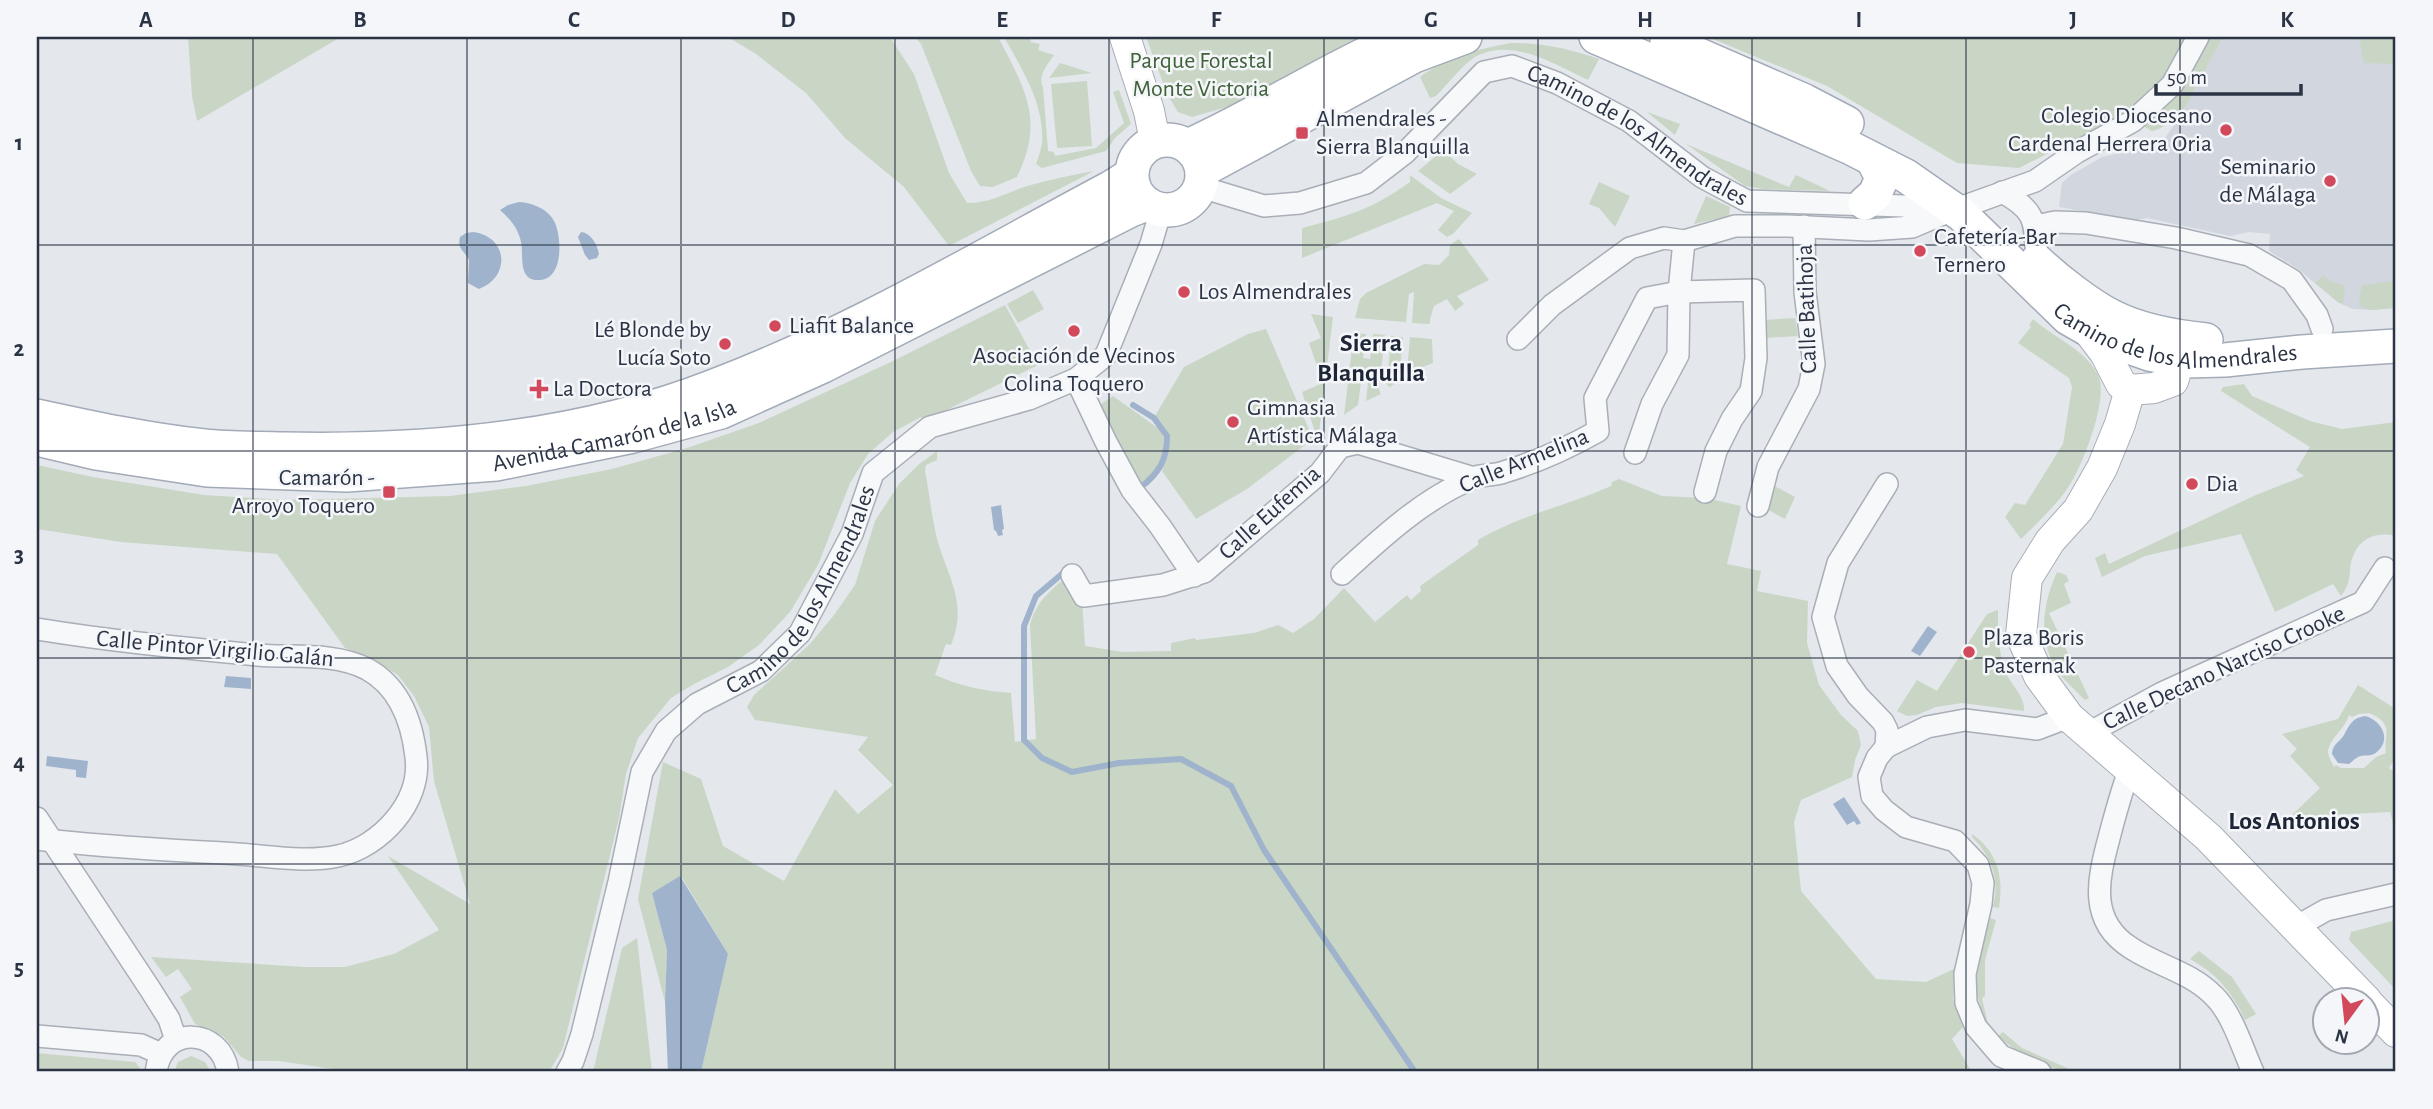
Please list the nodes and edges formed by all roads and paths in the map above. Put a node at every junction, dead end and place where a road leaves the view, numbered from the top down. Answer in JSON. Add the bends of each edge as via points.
{"nodes":[{"id":1,"x":1125,"y":37,"type":"edge"},
{"id":2,"x":1403,"y":37,"type":"edge"},
{"id":3,"x":1465,"y":37,"type":"edge"},
{"id":4,"x":1596,"y":37,"type":"edge"},
{"id":5,"x":1658,"y":37,"type":"edge"},
{"id":6,"x":2197,"y":37,"type":"edge"},
{"id":7,"x":1155,"y":141,"type":"junction"},
{"id":8,"x":1873,"y":160,"type":"junction"},
{"id":9,"x":1197,"y":168,"type":"junction"},
{"id":10,"x":1131,"y":175,"type":"junction"},
{"id":11,"x":1865,"y":204,"type":"junction"},
{"id":12,"x":1968,"y":205,"type":"junction"},
{"id":13,"x":1154,"y":207,"type":"junction"},
{"id":14,"x":1804,"y":226,"type":"junction"},
{"id":15,"x":2036,"y":226,"type":"junction"},
{"id":16,"x":1684,"y":241,"type":"junction"},
{"id":17,"x":2037,"y":261,"type":"junction"},
{"id":18,"x":1679,"y":292,"type":"junction"},
{"id":19,"x":2396,"y":324,"type":"edge"},
{"id":20,"x":2086,"y":328,"type":"junction"},
{"id":21,"x":2322,"y":329,"type":"junction"},
{"id":22,"x":1518,"y":339,"type":"dead end"},
{"id":23,"x":2396,"y":346,"type":"edge"},
{"id":24,"x":2174,"y":348,"type":"junction"},
{"id":25,"x":1076,"y":379,"type":"junction"},
{"id":26,"x":2130,"y":390,"type":"junction"},
{"id":27,"x":37,"y":415,"type":"edge"},
{"id":28,"x":37,"y":439,"type":"edge"},
{"id":29,"x":1635,"y":453,"type":"dead end"},
{"id":30,"x":1474,"y":478,"type":"junction"},
{"id":31,"x":1887,"y":484,"type":"dead end"},
{"id":32,"x":1705,"y":492,"type":"dead end"},
{"id":33,"x":1758,"y":506,"type":"dead end"},
{"id":34,"x":2385,"y":568,"type":"dead end"},
{"id":35,"x":1342,"y":574,"type":"dead end"},
{"id":36,"x":1072,"y":575,"type":"dead end"},
{"id":37,"x":1194,"y":576,"type":"junction"},
{"id":38,"x":37,"y":629,"type":"edge"},
{"id":39,"x":2078,"y":725,"type":"junction"},
{"id":40,"x":1886,"y":747,"type":"junction"},
{"id":41,"x":2129,"y":771,"type":"junction"},
{"id":42,"x":37,"y":818,"type":"edge"},
{"id":43,"x":45,"y":840,"type":"edge"},
{"id":44,"x":2396,"y":894,"type":"edge"},
{"id":45,"x":2296,"y":927,"type":"junction"},
{"id":46,"x":2352,"y":986,"type":"edge"},
{"id":47,"x":2380,"y":1015,"type":"edge"},
{"id":48,"x":2396,"y":1032,"type":"edge"},
{"id":49,"x":37,"y":1036,"type":"edge"},
{"id":50,"x":164,"y":1055,"type":"edge"},
{"id":51,"x":571,"y":1069,"type":"edge"},
{"id":52,"x":228,"y":1072,"type":"edge"},
{"id":53,"x":2040,"y":1072,"type":"edge"},
{"id":54,"x":2253,"y":1072,"type":"edge"}],
"edges":[{"from":1,"to":7,"type":"street"},
{"from":2,"to":9,"type":"main road","via":[[1225,129]]},
{"from":3,"to":9,"type":"main road","via":[[1414,57]]},
{"from":4,"to":8,"type":"main road","name":"Camino de los Almendrales"},
{"from":5,"to":12,"type":"main road","name":"Camino de los Almendrales","via":[[1805,102],[1916,158],[1947,179]]},
{"from":6,"to":12,"type":"street","via":[[2172,85],[2133,121],[2035,181]]},
{"from":7,"to":9,"type":"main road","via":[[1167,139]]},
{"from":7,"to":10,"type":"main road","via":[[1142,149]]},
{"from":8,"to":11,"type":"main road","via":[[1882,178]]},
{"from":8,"to":12,"type":"main road","name":"Camino de los Almendrales"},
{"from":9,"to":11,"type":"street","name":"Camino de los Almendrales","via":[[1264,206],[1300,203],[1366,183],[1405,153],[1484,72],[1512,66],[1557,83],[1629,121],[1702,177],[1747,201]]},
{"from":9,"to":13,"type":"main road","via":[[1191,201],[1172,210]]},
{"from":10,"to":13,"type":"main road","via":[[1133,186]]},
{"from":10,"to":27,"type":"main road","name":"Avenida Camarón de la Isla","via":[[812,347],[712,388],[618,416],[486,441],[346,450],[206,447],[102,431]]},
{"from":11,"to":12,"type":"street","name":"Camino de los Almendrales"},
{"from":12,"to":14,"type":"street","via":[[1912,227]]},
{"from":12,"to":15,"type":"street","name":"Camino de los Almendrales","via":[[2021,203]]},
{"from":12,"to":17,"type":"main road","name":"Camino de los Almendrales"},
{"from":12,"to":20,"type":"main road","name":"Camino de los Almendrales","via":[[2010,260],[2068,318]]},
{"from":13,"to":25,"type":"street","name":"Camino de los Almendrales","via":[[1147,256],[1106,355]]},
{"from":13,"to":28,"type":"main road","name":"Avenida Camarón de la Isla","via":[[1131,210],[823,366],[721,412],[633,436],[496,464],[346,475],[207,470]]},
{"from":14,"to":16,"type":"street","via":[[1735,226]]},
{"from":14,"to":33,"type":"street","name":"Calle Batihoja","via":[[1805,292],[1814,364],[1809,388],[1768,467]]},
{"from":15,"to":17,"type":"street","name":"Camino de los Almendrales"},
{"from":15,"to":21,"type":"street","via":[[2086,223],[2249,255],[2292,280]]},
{"from":16,"to":18,"type":"street"},
{"from":16,"to":22,"type":"street","via":[[1664,238],[1630,248],[1552,305]]},
{"from":17,"to":24,"type":"main road","name":"Camino de los Almendrales","via":[[2112,316]]},
{"from":18,"to":29,"type":"street","via":[[1678,355],[1652,404]]},
{"from":18,"to":30,"type":"street","name":"Calle Armelina","via":[[1647,298],[1595,398],[1598,431],[1560,452]]},
{"from":18,"to":32,"type":"street","via":[[1754,290],[1756,358],[1751,391],[1716,451]]},
{"from":19,"to":21,"type":"main road","name":"Camino de los Almendrales"},
{"from":20,"to":24,"type":"main road","name":"Camino de los Almendrales","via":[[2149,354]]},
{"from":20,"to":26,"type":"street","via":[[2121,384]]},
{"from":21,"to":24,"type":"main road","name":"Camino de los Almendrales"},
{"from":23,"to":24,"type":"main road","name":"Camino de los Almendrales","via":[[2225,360]]},
{"from":24,"to":26,"type":"street","via":[[2173,381]]},
{"from":25,"to":37,"type":"street","via":[[1132,490]]},
{"from":25,"to":51,"type":"street","name":"Camino de los Almendrales","via":[[1029,399],[930,427],[873,473],[852,534],[800,633],[761,671],[697,704],[666,732],[642,772]]},
{"from":26,"to":39,"type":"street","via":[[2102,468],[2078,510],[2050,541],[2027,578],[2021,635],[2039,676]]},
{"from":30,"to":35,"type":"street","name":"Calle Armelina","via":[[1380,538]]},
{"from":30,"to":37,"type":"street","name":"Calle Eufemia","via":[[1358,443],[1340,447],[1320,473]]},
{"from":31,"to":40,"type":"street","via":[[1838,563],[1824,617],[1837,666],[1883,722]]},
{"from":34,"to":39,"type":"street","name":"Calle Decano Narciso Crooke","via":[[2362,602],[2162,693]]},
{"from":36,"to":37,"type":"street","name":"Calle Eufemia","via":[[1084,596]]},
{"from":38,"to":43,"type":"street","name":"Calle Pintor Virgilio Galán","via":[[165,647],[347,661],[383,680],[405,708],[418,768],[395,822],[376,839],[339,856],[285,857]]},
{"from":39,"to":40,"type":"street","via":[[2037,729],[1965,720],[1927,727]]},
{"from":39,"to":41,"type":"street"},
{"from":40,"to":53,"type":"street","via":[[1869,777],[1872,796],[1906,827],[1955,841],[1978,865],[1982,904],[1965,974],[1966,1003],[1976,1027],[2001,1056]]},
{"from":41,"to":45,"type":"street","via":[[2208,837]]},
{"from":41,"to":54,"type":"street","via":[[2099,877],[2098,898],[2108,927],[2130,948],[2179,971],[2216,997]]},
{"from":42,"to":43,"type":"street"},
{"from":43,"to":50,"type":"street","via":[[169,1019]]},
{"from":44,"to":45,"type":"street","via":[[2326,910]]},
{"from":45,"to":46,"type":"street"},
{"from":47,"to":48,"type":"street"},
{"from":49,"to":50,"type":"street","via":[[141,1045]]},
{"from":50,"to":52,"type":"street","via":[[188,1037],[200,1038],[221,1051]]}]}
